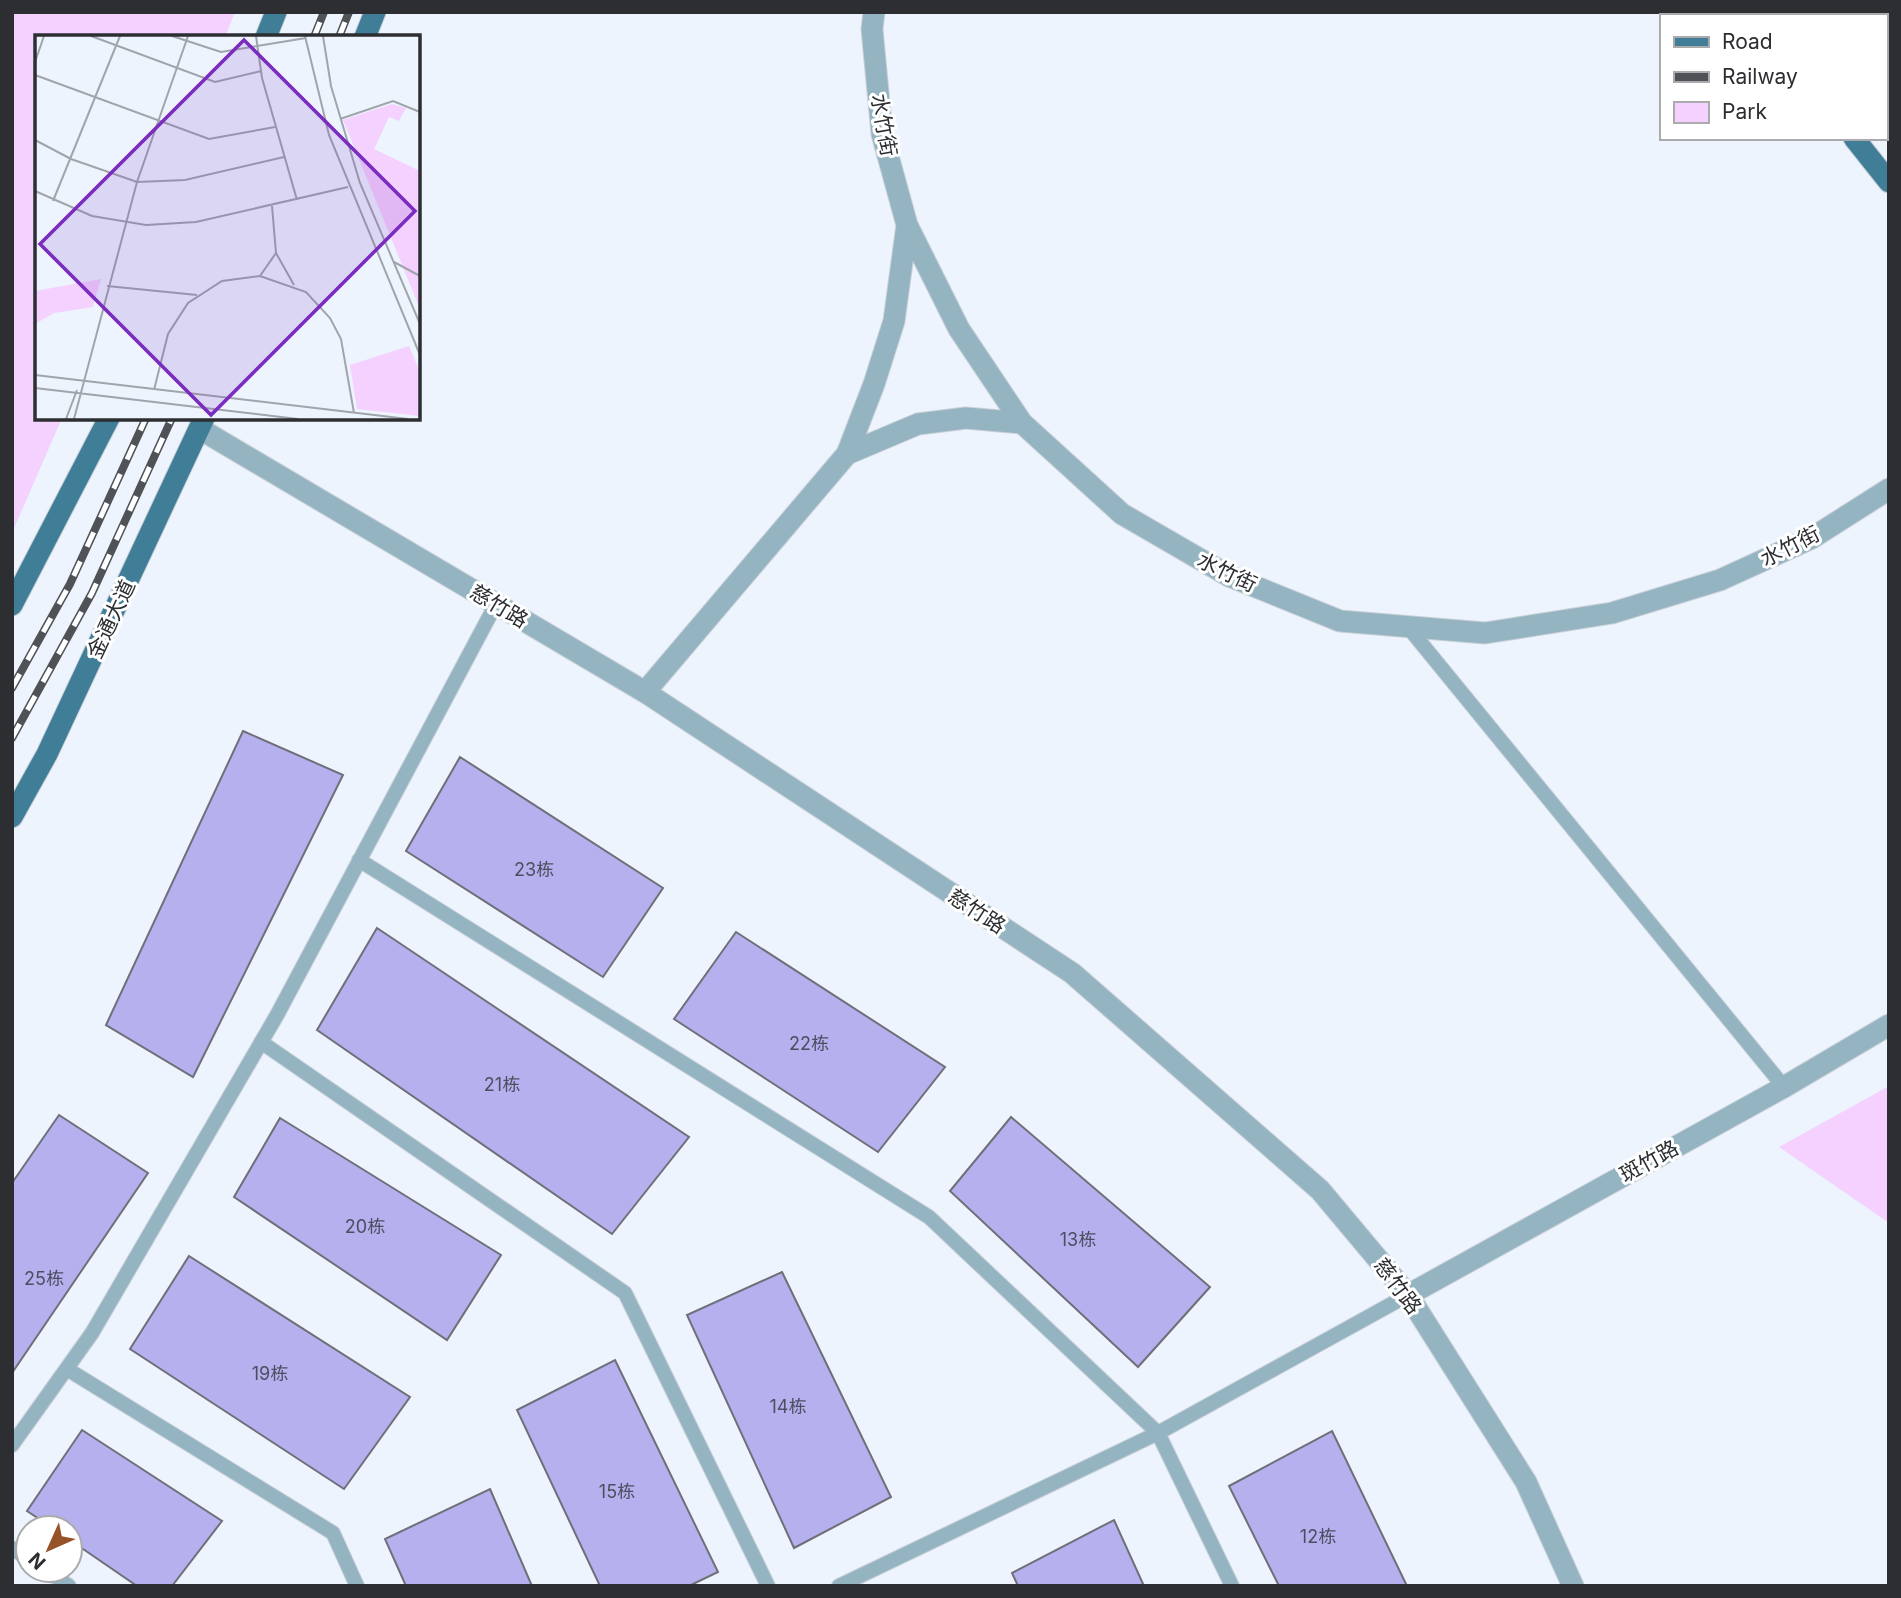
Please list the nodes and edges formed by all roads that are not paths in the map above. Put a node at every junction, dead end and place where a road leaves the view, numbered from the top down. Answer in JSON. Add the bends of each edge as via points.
{"nodes":[{"id":1,"x":276,"y":12,"type":"edge"},
{"id":2,"x":375,"y":12,"type":"edge"},
{"id":3,"x":874,"y":12,"type":"edge"},
{"id":4,"x":267,"y":35,"type":"edge"},
{"id":5,"x":366,"y":35,"type":"edge"},
{"id":6,"x":1856,"y":140,"type":"edge"},
{"id":7,"x":1889,"y":182,"type":"edge"},
{"id":8,"x":907,"y":225,"type":"junction"},
{"id":9,"x":108,"y":420,"type":"edge"},
{"id":10,"x":1022,"y":423,"type":"junction"},
{"id":11,"x":202,"y":424,"type":"edge"},
{"id":12,"x":846,"y":454,"type":"junction"},
{"id":13,"x":1889,"y":489,"type":"edge"},
{"id":14,"x":496,"y":604,"type":"junction"},
{"id":15,"x":12,"y":605,"type":"edge"},
{"id":16,"x":1408,"y":627,"type":"junction"},
{"id":17,"x":645,"y":692,"type":"junction"},
{"id":18,"x":12,"y":817,"type":"edge"},
{"id":19,"x":359,"y":860,"type":"junction"},
{"id":20,"x":1889,"y":1025,"type":"edge"},
{"id":21,"x":261,"y":1042,"type":"junction"},
{"id":22,"x":1784,"y":1087,"type":"junction"},
{"id":23,"x":1408,"y":1294,"type":"junction"},
{"id":24,"x":66,"y":1369,"type":"junction"},
{"id":25,"x":1158,"y":1433,"type":"junction"},
{"id":26,"x":12,"y":1445,"type":"edge"},
{"id":27,"x":357,"y":1586,"type":"edge"},
{"id":28,"x":768,"y":1586,"type":"edge"},
{"id":29,"x":839,"y":1586,"type":"edge"},
{"id":30,"x":1232,"y":1586,"type":"edge"},
{"id":31,"x":1573,"y":1586,"type":"edge"}],
"edges":[{"from":1,"to":4,"type":"main road"},
{"from":2,"to":5,"type":"main road"},
{"from":3,"to":8,"type":"street","name":"水竹街","via":[[882,134]]},
{"from":6,"to":7,"type":"main road"},
{"from":8,"to":10,"type":"street","name":"水竹街","via":[[959,329]]},
{"from":8,"to":12,"type":"street","via":[[894,321]]},
{"from":9,"to":15,"type":"main road"},
{"from":10,"to":12,"type":"street","via":[[966,418],[918,424]]},
{"from":10,"to":16,"type":"street","name":"水竹街","via":[[1122,514],[1229,576],[1340,621]]},
{"from":11,"to":14,"type":"street","name":"慈竹路"},
{"from":11,"to":18,"type":"main road","name":"金通大道","via":[[47,754]]},
{"from":12,"to":17,"type":"street"},
{"from":13,"to":16,"type":"street","name":"水竹街","via":[[1811,538],[1720,580],[1612,613],[1485,633]]},
{"from":14,"to":17,"type":"street","name":"慈竹路"},
{"from":14,"to":19,"type":"lane"},
{"from":16,"to":22,"type":"lane"},
{"from":17,"to":23,"type":"street","name":"慈竹路","via":[[1072,973],[1320,1190]]},
{"from":19,"to":21,"type":"lane"},
{"from":19,"to":25,"type":"lane","via":[[929,1217]]},
{"from":20,"to":22,"type":"street","name":"斑竹路"},
{"from":21,"to":24,"type":"lane"},
{"from":21,"to":28,"type":"lane","via":[[625,1293]]},
{"from":22,"to":23,"type":"street","name":"斑竹路"},
{"from":23,"to":25,"type":"lane"},
{"from":23,"to":31,"type":"street","name":"慈竹路","via":[[1526,1482]]},
{"from":24,"to":26,"type":"lane"},
{"from":24,"to":27,"type":"lane","via":[[333,1533]]},
{"from":25,"to":29,"type":"lane"},
{"from":25,"to":30,"type":"lane"}]}
